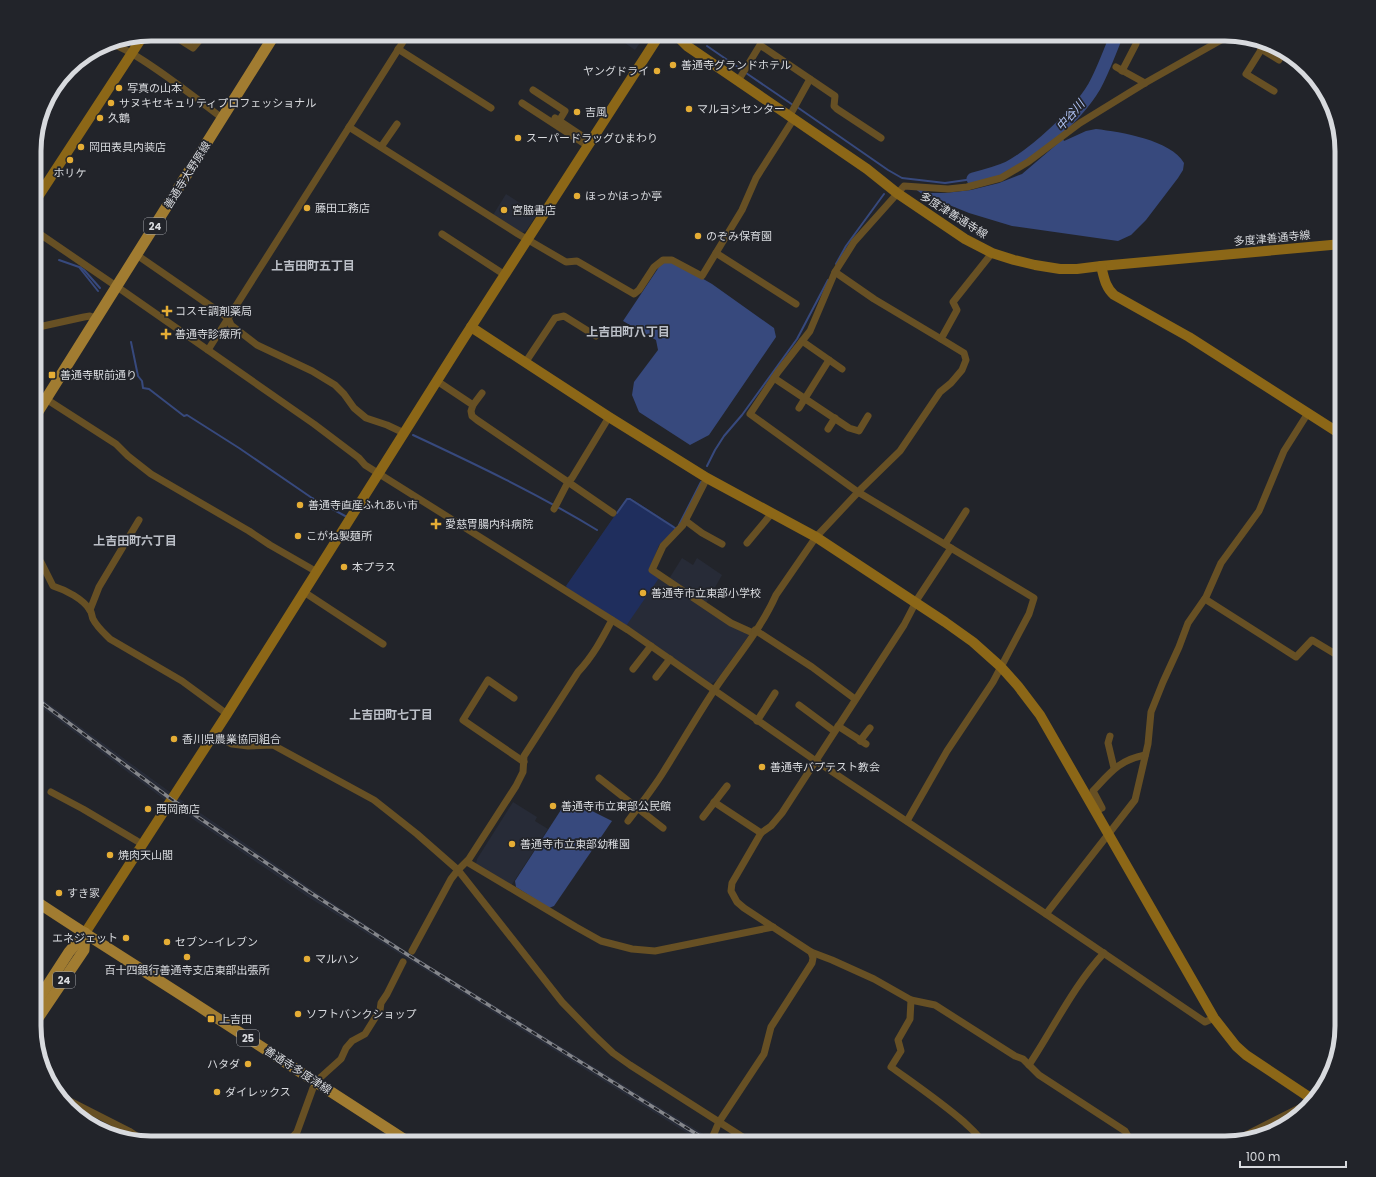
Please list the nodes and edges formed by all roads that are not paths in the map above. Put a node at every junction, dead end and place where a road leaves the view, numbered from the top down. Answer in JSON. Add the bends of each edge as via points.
{"nodes":[{"id":1,"x":182,"y":41,"type":"edge"},
{"id":2,"x":198,"y":41,"type":"edge"},
{"id":3,"x":271,"y":41,"type":"edge"},
{"id":4,"x":403,"y":41,"type":"edge"},
{"id":5,"x":656,"y":41,"type":"edge"},
{"id":6,"x":682,"y":41,"type":"edge"},
{"id":7,"x":1219,"y":41,"type":"edge"},
{"id":8,"x":139,"y":42,"type":"edge"},
{"id":9,"x":1136,"y":44,"type":"dead end"},
{"id":10,"x":118,"y":46,"type":"edge"},
{"id":11,"x":398,"y":49,"type":"junction"},
{"id":12,"x":1262,"y":49,"type":"joint"},
{"id":13,"x":131,"y":52,"type":"junction"},
{"id":14,"x":1279,"y":60,"type":"dead end"},
{"id":15,"x":742,"y":75,"type":"junction"},
{"id":16,"x":810,"y":79,"type":"junction"},
{"id":17,"x":1145,"y":83,"type":"junction"},
{"id":18,"x":533,"y":90,"type":"dead end"},
{"id":19,"x":1274,"y":91,"type":"dead end"},
{"id":20,"x":522,"y":103,"type":"dead end"},
{"id":21,"x":491,"y":108,"type":"dead end"},
{"id":22,"x":793,"y":112,"type":"junction"},
{"id":23,"x":222,"y":118,"type":"junction"},
{"id":24,"x":397,"y":124,"type":"dead end"},
{"id":25,"x":348,"y":127,"type":"junction"},
{"id":26,"x":881,"y":138,"type":"dead end"},
{"id":27,"x":590,"y":144,"type":"junction"},
{"id":28,"x":381,"y":147,"type":"junction"},
{"id":29,"x":41,"y":192,"type":"edge"},
{"id":30,"x":897,"y":193,"type":"junction"},
{"id":31,"x":442,"y":234,"type":"dead end"},
{"id":32,"x":41,"y":235,"type":"edge"},
{"id":33,"x":528,"y":239,"type":"junction"},
{"id":34,"x":1335,"y":245,"type":"edge"},
{"id":35,"x":716,"y":253,"type":"junction"},
{"id":36,"x":992,"y":253,"type":"junction"},
{"id":37,"x":137,"y":255,"type":"junction"},
{"id":38,"x":1100,"y":266,"type":"junction"},
{"id":39,"x":835,"y":272,"type":"junction"},
{"id":40,"x":505,"y":275,"type":"junction"},
{"id":41,"x":116,"y":286,"type":"junction"},
{"id":42,"x":796,"y":304,"type":"dead end"},
{"id":43,"x":96,"y":318,"type":"junction"},
{"id":44,"x":228,"y":318,"type":"junction"},
{"id":45,"x":41,"y":326,"type":"edge"},
{"id":46,"x":471,"y":327,"type":"junction"},
{"id":47,"x":596,"y":336,"type":"dead end"},
{"id":48,"x":940,"y":339,"type":"junction"},
{"id":49,"x":802,"y":341,"type":"junction"},
{"id":50,"x":208,"y":350,"type":"junction"},
{"id":51,"x":829,"y":360,"type":"junction"},
{"id":52,"x":525,"y":363,"type":"junction"},
{"id":53,"x":842,"y":369,"type":"dead end"},
{"id":54,"x":774,"y":378,"type":"junction"},
{"id":55,"x":437,"y":381,"type":"junction"},
{"id":56,"x":482,"y":393,"type":"dead end"},
{"id":57,"x":805,"y":398,"type":"junction"},
{"id":58,"x":46,"y":399,"type":"junction"},
{"id":59,"x":473,"y":405,"type":"junction"},
{"id":60,"x":41,"y":407,"type":"edge"},
{"id":61,"x":799,"y":408,"type":"dead end"},
{"id":62,"x":1308,"y":413,"type":"junction"},
{"id":63,"x":868,"y":416,"type":"dead end"},
{"id":64,"x":609,"y":417,"type":"junction"},
{"id":65,"x":835,"y":418,"type":"junction"},
{"id":66,"x":828,"y":429,"type":"dead end"},
{"id":67,"x":1335,"y":430,"type":"edge"},
{"id":68,"x":404,"y":432,"type":"junction"},
{"id":69,"x":378,"y":473,"type":"junction"},
{"id":70,"x":707,"y":478,"type":"junction"},
{"id":71,"x":568,"y":482,"type":"junction"},
{"id":72,"x":858,"y":492,"type":"junction"},
{"id":73,"x":555,"y":507,"type":"dead end"},
{"id":74,"x":966,"y":511,"type":"dead end"},
{"id":75,"x":613,"y":513,"type":"dead end"},
{"id":76,"x":772,"y":513,"type":"junction"},
{"id":77,"x":139,"y":520,"type":"dead end"},
{"id":78,"x":686,"y":521,"type":"junction"},
{"id":79,"x":816,"y":537,"type":"junction"},
{"id":80,"x":747,"y":543,"type":"dead end"},
{"id":81,"x":722,"y":544,"type":"dead end"},
{"id":82,"x":948,"y":546,"type":"junction"},
{"id":83,"x":41,"y":562,"type":"edge"},
{"id":84,"x":317,"y":572,"type":"junction"},
{"id":85,"x":304,"y":592,"type":"junction"},
{"id":86,"x":1204,"y":600,"type":"junction"},
{"id":87,"x":916,"y":602,"type":"junction"},
{"id":88,"x":90,"y":610,"type":"junction"},
{"id":89,"x":612,"y":620,"type":"junction"},
{"id":90,"x":754,"y":632,"type":"junction"},
{"id":91,"x":383,"y":644,"type":"dead end"},
{"id":92,"x":651,"y":646,"type":"junction"},
{"id":93,"x":1335,"y":654,"type":"edge"},
{"id":94,"x":670,"y":659,"type":"junction"},
{"id":95,"x":1001,"y":667,"type":"junction"},
{"id":96,"x":633,"y":669,"type":"dead end"},
{"id":97,"x":656,"y":677,"type":"dead end"},
{"id":98,"x":715,"y":690,"type":"junction"},
{"id":99,"x":775,"y":693,"type":"dead end"},
{"id":100,"x":514,"y":698,"type":"dead end"},
{"id":101,"x":855,"y":699,"type":"junction"},
{"id":102,"x":798,"y":705,"type":"dead end"},
{"id":103,"x":227,"y":714,"type":"junction"},
{"id":104,"x":758,"y":720,"type":"junction"},
{"id":105,"x":870,"y":728,"type":"dead end"},
{"id":106,"x":836,"y":729,"type":"junction"},
{"id":107,"x":213,"y":734,"type":"junction"},
{"id":108,"x":1110,"y":736,"type":"dead end"},
{"id":109,"x":1145,"y":755,"type":"junction"},
{"id":110,"x":816,"y":761,"type":"junction"},
{"id":111,"x":524,"y":762,"type":"junction"},
{"id":112,"x":1114,"y":768,"type":"junction"},
{"id":113,"x":599,"y":778,"type":"dead end"},
{"id":114,"x":727,"y":786,"type":"dead end"},
{"id":115,"x":51,"y":792,"type":"dead end"},
{"id":116,"x":714,"y":802,"type":"junction"},
{"id":117,"x":638,"y":808,"type":"junction"},
{"id":118,"x":1095,"y":811,"type":"junction"},
{"id":119,"x":703,"y":817,"type":"dead end"},
{"id":120,"x":628,"y":821,"type":"dead end"},
{"id":121,"x":907,"y":821,"type":"junction"},
{"id":122,"x":663,"y":828,"type":"dead end"},
{"id":123,"x":761,"y":833,"type":"junction"},
{"id":124,"x":1108,"y":834,"type":"junction"},
{"id":125,"x":142,"y":844,"type":"junction"},
{"id":126,"x":467,"y":862,"type":"junction"},
{"id":127,"x":458,"y":870,"type":"junction"},
{"id":128,"x":41,"y":905,"type":"edge"},
{"id":129,"x":1046,"y":914,"type":"junction"},
{"id":130,"x":773,"y":927,"type":"junction"},
{"id":131,"x":85,"y":933,"type":"junction"},
{"id":132,"x":412,"y":951,"type":"dead end"},
{"id":133,"x":811,"y":952,"type":"junction"},
{"id":134,"x":1104,"y":954,"type":"junction"},
{"id":135,"x":403,"y":962,"type":"dead end"},
{"id":136,"x":41,"y":995,"type":"edge"},
{"id":137,"x":911,"y":1000,"type":"junction"},
{"id":138,"x":41,"y":1014,"type":"edge"},
{"id":139,"x":1214,"y":1018,"type":"junction"},
{"id":140,"x":1029,"y":1065,"type":"junction"},
{"id":141,"x":317,"y":1083,"type":"junction"},
{"id":142,"x":1310,"y":1097,"type":"edge"},
{"id":143,"x":70,"y":1101,"type":"edge"},
{"id":144,"x":1299,"y":1108,"type":"edge"},
{"id":145,"x":719,"y":1122,"type":"junction"},
{"id":146,"x":1249,"y":1133,"type":"edge"},
{"id":147,"x":135,"y":1135,"type":"edge"},
{"id":148,"x":293,"y":1136,"type":"edge"},
{"id":149,"x":399,"y":1136,"type":"edge"},
{"id":150,"x":713,"y":1136,"type":"edge"},
{"id":151,"x":741,"y":1136,"type":"edge"},
{"id":152,"x":979,"y":1136,"type":"edge"},
{"id":153,"x":1128,"y":1136,"type":"edge"}],
"edges":[{"from":1,"to":2,"type":"street","via":[[193,48]]},
{"from":3,"to":23,"type":"main road","name":"善通寺大野原線","number":"24"},
{"from":4,"to":11,"type":"street"},
{"from":5,"to":27,"type":"street"},
{"from":6,"to":15,"type":"street","name":"多度津善通寺線"},
{"from":7,"to":17,"type":"street"},
{"from":8,"to":13,"type":"street"},
{"from":9,"to":17,"type":"street","via":[[1119,69]]},
{"from":10,"to":13,"type":"street"},
{"from":11,"to":21,"type":"street"},
{"from":11,"to":25,"type":"street"},
{"from":12,"to":14,"type":"street"},
{"from":12,"to":19,"type":"street","via":[[1246,74]]},
{"from":13,"to":23,"type":"street"},
{"from":13,"to":29,"type":"street","via":[[72,140]]},
{"from":15,"to":16,"type":"street","via":[[760,44]]},
{"from":15,"to":22,"type":"street","name":"多度津善通寺線"},
{"from":16,"to":22,"type":"street"},
{"from":16,"to":26,"type":"street","via":[[835,96],[834,106],[837,109]]},
{"from":17,"to":30,"type":"street","via":[[1080,123],[1028,162],[1001,178],[948,189],[904,186]]},
{"from":18,"to":27,"type":"street","via":[[565,111],[557,119]]},
{"from":20,"to":27,"type":"street"},
{"from":22,"to":30,"type":"street","name":"多度津善通寺線"},
{"from":22,"to":35,"type":"street","via":[[756,178],[742,210]]},
{"from":23,"to":37,"type":"main road","name":"善通寺大野原線","number":"24"},
{"from":24,"to":28,"type":"street"},
{"from":25,"to":28,"type":"street"},
{"from":25,"to":44,"type":"street"},
{"from":27,"to":33,"type":"street"},
{"from":28,"to":33,"type":"street"},
{"from":30,"to":36,"type":"street","name":"多度津善通寺線","via":[[965,239]]},
{"from":30,"to":39,"type":"street","via":[[854,242]]},
{"from":31,"to":40,"type":"street"},
{"from":32,"to":41,"type":"street"},
{"from":33,"to":35,"type":"street","via":[[566,262],[577,262],[634,294],[654,267],[663,260],[672,260],[702,276]]},
{"from":33,"to":40,"type":"street"},
{"from":34,"to":38,"type":"street","name":"多度津善通寺線"},
{"from":35,"to":42,"type":"street"},
{"from":36,"to":38,"type":"street","name":"多度津善通寺線","via":[[1060,269]]},
{"from":36,"to":48,"type":"street","via":[[953,302],[957,310]]},
{"from":37,"to":41,"type":"main road","name":"善通寺大野原線","number":"24"},
{"from":37,"to":44,"type":"street"},
{"from":38,"to":62,"type":"street","via":[[1108,290],[1114,295],[1189,337]]},
{"from":39,"to":48,"type":"street"},
{"from":39,"to":49,"type":"street","via":[[810,331]]},
{"from":40,"to":46,"type":"street"},
{"from":41,"to":43,"type":"main road","name":"善通寺大野原線","number":"24"},
{"from":41,"to":50,"type":"street"},
{"from":43,"to":45,"type":"street","via":[[90,316]]},
{"from":43,"to":58,"type":"main road","name":"善通寺大野原線","number":"24"},
{"from":44,"to":50,"type":"street"},
{"from":44,"to":68,"type":"street","via":[[231,324],[257,345],[335,385],[366,418]]},
{"from":46,"to":52,"type":"street"},
{"from":46,"to":55,"type":"street"},
{"from":47,"to":52,"type":"street","via":[[564,316],[555,318]]},
{"from":48,"to":72,"type":"street","via":[[964,353],[966,360],[962,370],[940,392],[900,452]]},
{"from":49,"to":51,"type":"street"},
{"from":49,"to":54,"type":"street"},
{"from":50,"to":69,"type":"street","via":[[314,424]]},
{"from":51,"to":53,"type":"street"},
{"from":51,"to":57,"type":"street"},
{"from":52,"to":64,"type":"street"},
{"from":54,"to":57,"type":"street"},
{"from":54,"to":72,"type":"street","via":[[750,414]]},
{"from":55,"to":59,"type":"street"},
{"from":55,"to":68,"type":"street"},
{"from":56,"to":59,"type":"street"},
{"from":57,"to":61,"type":"street"},
{"from":57,"to":65,"type":"street"},
{"from":58,"to":60,"type":"main road","name":"善通寺大野原線","number":"24"},
{"from":58,"to":84,"type":"street","via":[[116,444],[151,474]]},
{"from":59,"to":71,"type":"street","via":[[472,416]]},
{"from":62,"to":67,"type":"street"},
{"from":62,"to":86,"type":"street","via":[[1284,451],[1259,511],[1222,563]]},
{"from":63,"to":65,"type":"street","via":[[859,431],[849,428]]},
{"from":64,"to":70,"type":"street"},
{"from":64,"to":71,"type":"street"},
{"from":65,"to":66,"type":"street"},
{"from":68,"to":69,"type":"street"},
{"from":69,"to":84,"type":"street"},
{"from":69,"to":89,"type":"street"},
{"from":70,"to":76,"type":"street"},
{"from":70,"to":78,"type":"street"},
{"from":71,"to":73,"type":"street"},
{"from":71,"to":75,"type":"street"},
{"from":72,"to":79,"type":"street"},
{"from":72,"to":82,"type":"street"},
{"from":74,"to":82,"type":"street"},
{"from":76,"to":79,"type":"street"},
{"from":76,"to":80,"type":"street"},
{"from":77,"to":88,"type":"street","via":[[99,587]]},
{"from":78,"to":81,"type":"street"},
{"from":78,"to":90,"type":"street","via":[[663,546],[652,570],[730,623]]},
{"from":79,"to":87,"type":"street"},
{"from":79,"to":90,"type":"street"},
{"from":82,"to":87,"type":"street"},
{"from":82,"to":95,"type":"street","via":[[1034,598],[1029,614]]},
{"from":83,"to":88,"type":"street","via":[[53,586],[80,600]]},
{"from":84,"to":85,"type":"street"},
{"from":85,"to":91,"type":"street"},
{"from":85,"to":103,"type":"street"},
{"from":86,"to":93,"type":"street","via":[[1296,657],[1312,640]]},
{"from":86,"to":109,"type":"street","via":[[1188,623],[1151,712]]},
{"from":87,"to":95,"type":"street","via":[[973,642]]},
{"from":87,"to":101,"type":"street","via":[[904,625]]},
{"from":88,"to":103,"type":"street","via":[[94,621],[110,639],[182,681]]},
{"from":89,"to":92,"type":"street"},
{"from":89,"to":111,"type":"street","via":[[599,646],[578,672],[524,756]]},
{"from":90,"to":98,"type":"street"},
{"from":90,"to":101,"type":"street","via":[[812,667]]},
{"from":92,"to":94,"type":"street"},
{"from":92,"to":96,"type":"street"},
{"from":94,"to":97,"type":"street"},
{"from":94,"to":98,"type":"street"},
{"from":95,"to":118,"type":"street","via":[[1040,716]]},
{"from":95,"to":121,"type":"street","via":[[947,751]]},
{"from":98,"to":104,"type":"street"},
{"from":98,"to":117,"type":"street"},
{"from":99,"to":104,"type":"street"},
{"from":100,"to":111,"type":"street","via":[[488,680],[463,720]]},
{"from":101,"to":106,"type":"street"},
{"from":102,"to":106,"type":"street"},
{"from":103,"to":107,"type":"street"},
{"from":104,"to":110,"type":"street"},
{"from":105,"to":106,"type":"street","via":[[863,742]]},
{"from":106,"to":110,"type":"street"},
{"from":107,"to":125,"type":"street"},
{"from":107,"to":127,"type":"street","via":[[232,744],[273,745],[374,800]]},
{"from":108,"to":112,"type":"street","via":[[1108,743]]},
{"from":109,"to":112,"type":"street","via":[[1125,761]]},
{"from":109,"to":124,"type":"street","via":[[1135,800]]},
{"from":110,"to":121,"type":"street"},
{"from":110,"to":123,"type":"street","via":[[782,813]]},
{"from":111,"to":126,"type":"street","via":[[523,772],[516,786]]},
{"from":112,"to":118,"type":"street","via":[[1093,791],[1102,808]]},
{"from":113,"to":117,"type":"street"},
{"from":114,"to":116,"type":"street"},
{"from":115,"to":125,"type":"street"},
{"from":116,"to":119,"type":"street"},
{"from":116,"to":123,"type":"street"},
{"from":117,"to":120,"type":"street"},
{"from":117,"to":122,"type":"street"},
{"from":118,"to":124,"type":"street"},
{"from":121,"to":129,"type":"street"},
{"from":123,"to":130,"type":"street","via":[[732,883],[731,890],[737,902]]},
{"from":124,"to":129,"type":"street"},
{"from":124,"to":139,"type":"street"},
{"from":125,"to":131,"type":"street"},
{"from":126,"to":127,"type":"street"},
{"from":126,"to":130,"type":"street","via":[[576,927],[601,940],[632,949],[655,951]]},
{"from":127,"to":132,"type":"street"},
{"from":127,"to":145,"type":"street","via":[[562,1002],[594,1035],[630,1065]]},
{"from":128,"to":131,"type":"main road"},
{"from":129,"to":134,"type":"street"},
{"from":130,"to":133,"type":"street"},
{"from":131,"to":136,"type":"main road","number":"24","via":[[69,952]]},
{"from":131,"to":138,"type":"main road","number":"24","via":[[84,950]]},
{"from":131,"to":141,"type":"main road","name":"善通寺多度津線","number":"25"},
{"from":133,"to":137,"type":"street","via":[[874,979]]},
{"from":133,"to":145,"type":"street","via":[[812,963],[771,1027],[764,1054]]},
{"from":134,"to":139,"type":"street","via":[[1205,1022]]},
{"from":134,"to":140,"type":"street","via":[[1080,984]]},
{"from":135,"to":141,"type":"street","via":[[381,1003],[380,1010],[365,1034],[352,1041],[341,1059]]},
{"from":137,"to":140,"type":"street","via":[[935,1005]]},
{"from":137,"to":152,"type":"street","via":[[910,1019],[898,1040],[901,1051],[891,1067],[950,1110]]},
{"from":139,"to":142,"type":"street","via":[[1246,1055]]},
{"from":140,"to":153,"type":"street","via":[[1040,1075],[1125,1131]]},
{"from":141,"to":148,"type":"street"},
{"from":141,"to":149,"type":"main road","name":"善通寺多度津線","number":"25"},
{"from":143,"to":147,"type":"street"},
{"from":144,"to":146,"type":"street"},
{"from":145,"to":150,"type":"street"},
{"from":145,"to":151,"type":"street"}]}
